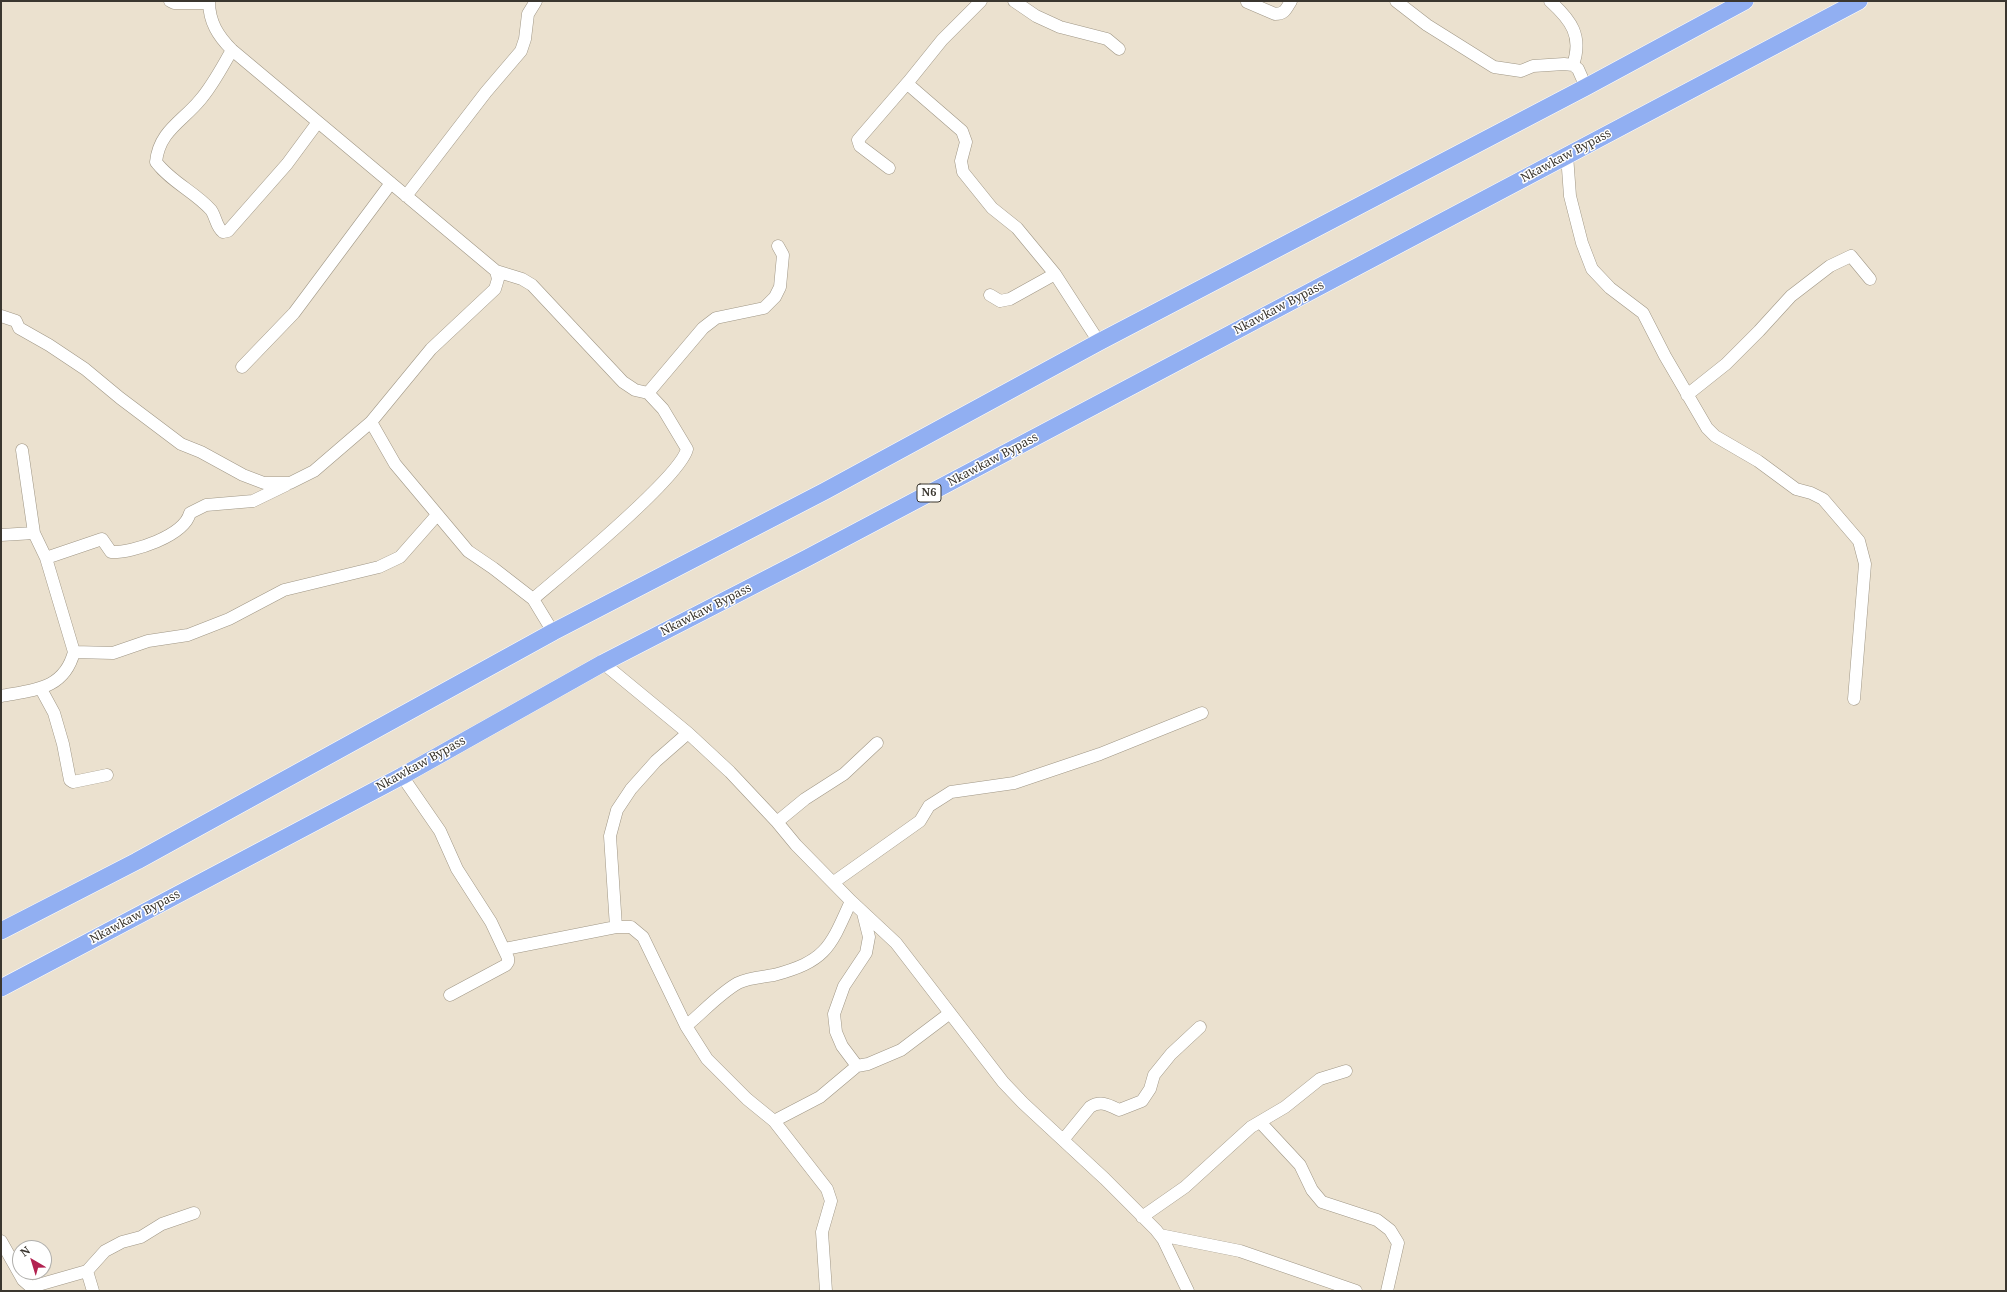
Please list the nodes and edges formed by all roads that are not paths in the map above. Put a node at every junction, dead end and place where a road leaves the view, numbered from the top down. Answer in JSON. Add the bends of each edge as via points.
{"nodes":[{"id":1,"x":170,"y":1,"type":"edge"},
{"id":2,"x":536,"y":1,"type":"edge"},
{"id":3,"x":981,"y":1,"type":"edge"},
{"id":4,"x":1014,"y":1,"type":"edge"},
{"id":5,"x":1291,"y":1,"type":"edge"},
{"id":6,"x":1396,"y":1,"type":"edge"},
{"id":7,"x":1550,"y":1,"type":"edge"},
{"id":8,"x":1745,"y":1,"type":"edge"},
{"id":9,"x":1859,"y":1,"type":"edge"},
{"id":10,"x":209,"y":2,"type":"edge"},
{"id":11,"x":1247,"y":2,"type":"edge"},
{"id":12,"x":1119,"y":49,"type":"dead end"},
{"id":13,"x":232,"y":50,"type":"junction"},
{"id":14,"x":1573,"y":65,"type":"junction"},
{"id":15,"x":909,"y":81,"type":"junction"},
{"id":16,"x":1586,"y":87,"type":"junction"},
{"id":17,"x":318,"y":122,"type":"junction"},
{"id":18,"x":1567,"y":155,"type":"junction"},
{"id":19,"x":889,"y":168,"type":"dead end"},
{"id":20,"x":391,"y":183,"type":"junction"},
{"id":21,"x":406,"y":196,"type":"junction"},
{"id":22,"x":778,"y":246,"type":"dead end"},
{"id":23,"x":496,"y":271,"type":"junction"},
{"id":24,"x":1055,"y":274,"type":"junction"},
{"id":25,"x":1870,"y":279,"type":"dead end"},
{"id":26,"x":990,"y":294,"type":"dead end"},
{"id":27,"x":1,"y":316,"type":"edge"},
{"id":28,"x":1099,"y":342,"type":"junction"},
{"id":29,"x":242,"y":367,"type":"dead end"},
{"id":30,"x":648,"y":392,"type":"junction"},
{"id":31,"x":1687,"y":394,"type":"junction"},
{"id":32,"x":371,"y":422,"type":"junction"},
{"id":33,"x":22,"y":450,"type":"dead end"},
{"id":34,"x":290,"y":483,"type":"junction"},
{"id":35,"x":437,"y":515,"type":"junction"},
{"id":36,"x":34,"y":533,"type":"junction"},
{"id":37,"x":1,"y":535,"type":"edge"},
{"id":38,"x":46,"y":558,"type":"junction"},
{"id":39,"x":533,"y":599,"type":"junction"},
{"id":40,"x":553,"y":632,"type":"junction"},
{"id":41,"x":74,"y":652,"type":"junction"},
{"id":42,"x":604,"y":663,"type":"junction"},
{"id":43,"x":41,"y":689,"type":"junction"},
{"id":44,"x":1,"y":696,"type":"edge"},
{"id":45,"x":1854,"y":699,"type":"dead end"},
{"id":46,"x":1202,"y":713,"type":"dead end"},
{"id":47,"x":688,"y":733,"type":"junction"},
{"id":48,"x":877,"y":742,"type":"dead end"},
{"id":49,"x":107,"y":775,"type":"dead end"},
{"id":50,"x":402,"y":776,"type":"junction"},
{"id":51,"x":777,"y":822,"type":"junction"},
{"id":52,"x":834,"y":882,"type":"junction"},
{"id":53,"x":851,"y":901,"type":"junction"},
{"id":54,"x":863,"y":913,"type":"junction"},
{"id":55,"x":616,"y":927,"type":"junction"},
{"id":56,"x":1,"y":931,"type":"edge"},
{"id":57,"x":505,"y":949,"type":"junction"},
{"id":58,"x":1,"y":988,"type":"edge"},
{"id":59,"x":450,"y":995,"type":"dead end"},
{"id":60,"x":950,"y":1013,"type":"junction"},
{"id":61,"x":686,"y":1026,"type":"junction"},
{"id":62,"x":1200,"y":1027,"type":"dead end"},
{"id":63,"x":857,"y":1066,"type":"junction"},
{"id":64,"x":1346,"y":1071,"type":"dead end"},
{"id":65,"x":774,"y":1120,"type":"junction"},
{"id":66,"x":1260,"y":1122,"type":"junction"},
{"id":67,"x":1063,"y":1140,"type":"junction"},
{"id":68,"x":194,"y":1213,"type":"dead end"},
{"id":69,"x":1142,"y":1216,"type":"junction"},
{"id":70,"x":1160,"y":1235,"type":"junction"},
{"id":71,"x":1,"y":1241,"type":"edge"},
{"id":72,"x":87,"y":1271,"type":"junction"},
{"id":73,"x":93,"y":1291,"type":"edge"},
{"id":74,"x":826,"y":1291,"type":"edge"},
{"id":75,"x":1188,"y":1291,"type":"edge"},
{"id":76,"x":1356,"y":1291,"type":"edge"},
{"id":77,"x":1387,"y":1291,"type":"edge"}],
"edges":[{"from":1,"to":10,"type":"street"},
{"from":2,"to":21,"type":"street","via":[[528,14],[521,51]]},
{"from":3,"to":15,"type":"street","via":[[942,40]]},
{"from":4,"to":12,"type":"street","via":[[1036,16],[1060,27],[1107,39]]},
{"from":5,"to":11,"type":"street","via":[[1280,14]]},
{"from":6,"to":14,"type":"street","via":[[1427,25],[1494,67],[1521,71],[1533,66]]},
{"from":7,"to":14,"type":"street","via":[[1575,30],[1578,51]]},
{"from":8,"to":16,"type":"highway"},
{"from":9,"to":18,"type":"highway","name":"Nkawkaw Bypass","number":"N6"},
{"from":10,"to":13,"type":"street","via":[[212,22],[219,37]]},
{"from":13,"to":17,"type":"street"},
{"from":13,"to":17,"type":"street","via":[[206,93],[168,132],[158,150],[156,162],[176,183],[211,211],[220,230],[228,231],[287,164]]},
{"from":14,"to":16,"type":"street","via":[[1578,69]]},
{"from":15,"to":19,"type":"street","via":[[858,140],[860,146]]},
{"from":15,"to":24,"type":"street","via":[[917,93],[962,131],[966,142],[961,161],[963,172],[992,208],[1017,228]]},
{"from":16,"to":28,"type":"highway"},
{"from":17,"to":20,"type":"street"},
{"from":18,"to":31,"type":"street","via":[[1570,196],[1582,243],[1592,269],[1610,288],[1643,313]]},
{"from":18,"to":42,"type":"highway","name":"Nkawkaw Bypass","number":"N6"},
{"from":20,"to":21,"type":"street"},
{"from":20,"to":29,"type":"street","via":[[294,313]]},
{"from":21,"to":23,"type":"street"},
{"from":22,"to":30,"type":"street","via":[[783,255],[780,287],[775,297],[764,308],[716,318],[704,328]]},
{"from":23,"to":30,"type":"street","via":[[532,285],[623,382],[635,390]]},
{"from":23,"to":32,"type":"street","via":[[498,279],[495,289],[431,349]]},
{"from":24,"to":26,"type":"street","via":[[1010,300],[1000,301]]},
{"from":24,"to":28,"type":"street"},
{"from":25,"to":31,"type":"street","via":[[1851,256],[1830,266],[1791,296],[1726,364]]},
{"from":27,"to":34,"type":"street","via":[[16,321],[19,328],[85,369],[181,444],[242,475],[264,483]]},
{"from":28,"to":40,"type":"highway","via":[[825,491]]},
{"from":30,"to":39,"type":"street","via":[[663,409],[686,446],[682,461],[609,533]]},
{"from":31,"to":45,"type":"street","via":[[1707,428],[1715,436],[1758,461],[1796,489],[1823,499],[1859,541],[1865,564]]},
{"from":32,"to":34,"type":"street","via":[[314,471]]},
{"from":32,"to":35,"type":"street","via":[[395,464]]},
{"from":33,"to":36,"type":"street"},
{"from":34,"to":38,"type":"street","via":[[254,501],[206,505],[190,513],[182,528],[160,540],[124,552],[111,552],[102,539]]},
{"from":35,"to":39,"type":"street","via":[[468,551]]},
{"from":35,"to":41,"type":"street","via":[[400,557],[379,567],[284,590],[229,619],[188,635],[148,641],[113,653]]},
{"from":36,"to":37,"type":"street"},
{"from":36,"to":38,"type":"street"},
{"from":38,"to":41,"type":"street"},
{"from":39,"to":40,"type":"street"},
{"from":40,"to":56,"type":"highway","via":[[137,861]]},
{"from":41,"to":43,"type":"street","via":[[72,661],[61,675]]},
{"from":42,"to":47,"type":"street"},
{"from":42,"to":50,"type":"highway","name":"Nkawkaw Bypass","number":"N6"},
{"from":43,"to":44,"type":"street"},
{"from":43,"to":49,"type":"street","via":[[54,713],[70,780],[73,782]]},
{"from":46,"to":52,"type":"street","via":[[1100,754],[1028,778],[1007,784],[951,792],[929,806],[920,821]]},
{"from":47,"to":51,"type":"street","via":[[730,772]]},
{"from":47,"to":55,"type":"street","via":[[656,761],[631,789],[617,810],[610,836]]},
{"from":48,"to":51,"type":"street","via":[[844,774],[805,798]]},
{"from":50,"to":57,"type":"street","via":[[440,832],[457,869],[492,922]]},
{"from":50,"to":58,"type":"highway","name":"Nkawkaw Bypass","number":"N6"},
{"from":51,"to":52,"type":"street","via":[[796,845]]},
{"from":52,"to":53,"type":"street"},
{"from":53,"to":54,"type":"street"},
{"from":53,"to":61,"type":"street","via":[[825,951],[810,963],[739,983]]},
{"from":54,"to":60,"type":"street","via":[[896,943]]},
{"from":54,"to":63,"type":"street","via":[[869,937],[866,953],[844,986],[834,1014],[836,1032],[842,1046]]},
{"from":55,"to":57,"type":"street"},
{"from":55,"to":61,"type":"street","via":[[631,927],[643,937]]},
{"from":57,"to":59,"type":"street","via":[[508,958],[506,965]]},
{"from":60,"to":63,"type":"street","via":[[901,1050],[874,1062]]},
{"from":60,"to":67,"type":"street","via":[[1003,1082]]},
{"from":61,"to":65,"type":"street","via":[[707,1059]]},
{"from":62,"to":67,"type":"street","via":[[1171,1054],[1154,1075],[1150,1089],[1142,1101],[1119,1110],[1103,1103],[1096,1103]]},
{"from":63,"to":65,"type":"street","via":[[820,1096]]},
{"from":64,"to":66,"type":"street","via":[[1320,1079],[1285,1107]]},
{"from":65,"to":74,"type":"street","via":[[827,1190],[831,1201],[822,1232]]},
{"from":66,"to":69,"type":"street","via":[[1251,1127],[1185,1187]]},
{"from":66,"to":77,"type":"street","via":[[1300,1165],[1312,1190],[1322,1202],[1377,1220],[1390,1230],[1398,1243]]},
{"from":67,"to":69,"type":"street"},
{"from":68,"to":72,"type":"street","via":[[162,1224],[141,1237],[122,1242],[106,1251]]},
{"from":69,"to":70,"type":"street"},
{"from":70,"to":75,"type":"street"},
{"from":70,"to":76,"type":"street","via":[[1240,1251]]},
{"from":71,"to":72,"type":"street","via":[[23,1280],[31,1287]]},
{"from":72,"to":73,"type":"street"}]}
